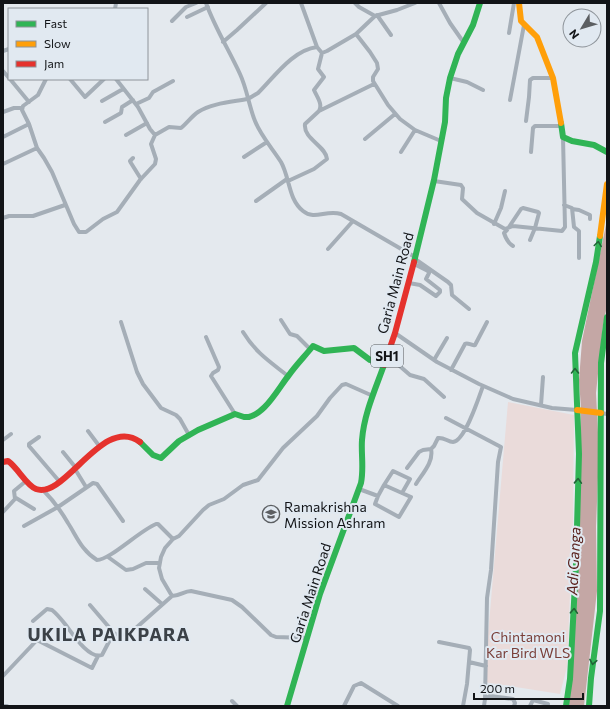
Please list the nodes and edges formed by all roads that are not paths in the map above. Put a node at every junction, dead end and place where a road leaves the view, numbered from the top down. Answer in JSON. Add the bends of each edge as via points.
{"nodes":[{"id":1,"x":196,"y":3,"type":"edge"},
{"id":2,"x":266,"y":3,"type":"edge"},
{"id":3,"x":301,"y":3,"type":"edge"},
{"id":4,"x":355,"y":3,"type":"edge"},
{"id":5,"x":415,"y":3,"type":"edge"},
{"id":6,"x":439,"y":3,"type":"edge"},
{"id":7,"x":480,"y":3,"type":"edge"},
{"id":8,"x":514,"y":3,"type":"edge"},
{"id":9,"x":519,"y":3,"type":"edge"},
{"id":10,"x":207,"y":5,"type":"edge"},
{"id":11,"x":376,"y":16,"type":"junction"},
{"id":12,"x":187,"y":18,"type":"dead end"},
{"id":13,"x":172,"y":22,"type":"dead end"},
{"id":14,"x":524,"y":25,"type":"junction"},
{"id":15,"x":509,"y":33,"type":"dead end"},
{"id":16,"x":356,"y":34,"type":"junction"},
{"id":17,"x":391,"y":35,"type":"dead end"},
{"id":18,"x":223,"y":42,"type":"junction"},
{"id":19,"x":464,"y":43,"type":"junction"},
{"id":20,"x":317,"y":46,"type":"junction"},
{"id":21,"x":322,"y":53,"type":"junction"},
{"id":22,"x":450,"y":78,"type":"junction"},
{"id":23,"x":553,"y":78,"type":"junction"},
{"id":24,"x":11,"y":80,"type":"edge"},
{"id":25,"x":46,"y":80,"type":"edge"},
{"id":26,"x":71,"y":80,"type":"edge"},
{"id":27,"x":103,"y":80,"type":"edge"},
{"id":28,"x":117,"y":80,"type":"edge"},
{"id":29,"x":172,"y":81,"type":"dead end"},
{"id":30,"x":374,"y":84,"type":"junction"},
{"id":31,"x":123,"y":89,"type":"junction"},
{"id":32,"x":482,"y":90,"type":"dead end"},
{"id":33,"x":248,"y":100,"type":"junction"},
{"id":34,"x":510,"y":100,"type":"dead end"},
{"id":35,"x":28,"y":102,"type":"junction"},
{"id":36,"x":102,"y":102,"type":"dead end"},
{"id":37,"x":135,"y":102,"type":"junction"},
{"id":38,"x":22,"y":108,"type":"junction"},
{"id":39,"x":319,"y":111,"type":"junction"},
{"id":40,"x":3,"y":112,"type":"edge"},
{"id":41,"x":395,"y":114,"type":"junction"},
{"id":42,"x":526,"y":121,"type":"dead end"},
{"id":43,"x":105,"y":122,"type":"dead end"},
{"id":44,"x":147,"y":123,"type":"junction"},
{"id":45,"x":29,"y":124,"type":"junction"},
{"id":46,"x":560,"y":126,"type":"junction"},
{"id":47,"x":415,"y":130,"type":"junction"},
{"id":48,"x":126,"y":134,"type":"dead end"},
{"id":49,"x":155,"y":135,"type":"junction"},
{"id":50,"x":3,"y":137,"type":"edge"},
{"id":51,"x":562,"y":137,"type":"junction"},
{"id":52,"x":365,"y":139,"type":"dead end"},
{"id":53,"x":441,"y":141,"type":"junction"},
{"id":54,"x":267,"y":142,"type":"junction"},
{"id":55,"x":37,"y":148,"type":"junction"},
{"id":56,"x":401,"y":152,"type":"dead end"},
{"id":57,"x":531,"y":152,"type":"dead end"},
{"id":58,"x":607,"y":152,"type":"edge"},
{"id":59,"x":244,"y":157,"type":"dead end"},
{"id":60,"x":133,"y":158,"type":"dead end"},
{"id":61,"x":3,"y":164,"type":"edge"},
{"id":62,"x":141,"y":179,"type":"junction"},
{"id":63,"x":288,"y":180,"type":"junction"},
{"id":64,"x":434,"y":181,"type":"junction"},
{"id":65,"x":607,"y":184,"type":"edge"},
{"id":66,"x":505,"y":191,"type":"dead end"},
{"id":67,"x":256,"y":201,"type":"dead end"},
{"id":68,"x":65,"y":204,"type":"junction"},
{"id":69,"x":564,"y":205,"type":"junction"},
{"id":70,"x":572,"y":209,"type":"junction"},
{"id":71,"x":3,"y":218,"type":"edge"},
{"id":72,"x":590,"y":219,"type":"dead end"},
{"id":73,"x":353,"y":221,"type":"junction"},
{"id":74,"x":494,"y":224,"type":"junction"},
{"id":75,"x":535,"y":228,"type":"junction"},
{"id":76,"x":507,"y":229,"type":"junction"},
{"id":77,"x":530,"y":240,"type":"dead end"},
{"id":78,"x":513,"y":246,"type":"dead end"},
{"id":79,"x":328,"y":249,"type":"dead end"},
{"id":80,"x":579,"y":258,"type":"dead end"},
{"id":81,"x":414,"y":260,"type":"junction"},
{"id":82,"x":409,"y":283,"type":"junction"},
{"id":83,"x":469,"y":309,"type":"dead end"},
{"id":84,"x":607,"y":317,"type":"edge"},
{"id":85,"x":281,"y":320,"type":"dead end"},
{"id":86,"x":121,"y":322,"type":"dead end"},
{"id":87,"x":487,"y":322,"type":"dead end"},
{"id":88,"x":243,"y":332,"type":"dead end"},
{"id":89,"x":395,"y":333,"type":"junction"},
{"id":90,"x":206,"y":337,"type":"dead end"},
{"id":91,"x":447,"y":338,"type":"dead end"},
{"id":92,"x":310,"y":349,"type":"junction"},
{"id":93,"x":387,"y":355,"type":"junction"},
{"id":94,"x":434,"y":360,"type":"junction"},
{"id":95,"x":384,"y":366,"type":"junction"},
{"id":96,"x":451,"y":370,"type":"junction"},
{"id":97,"x":288,"y":376,"type":"junction"},
{"id":98,"x":544,"y":377,"type":"dead end"},
{"id":99,"x":483,"y":386,"type":"junction"},
{"id":100,"x":373,"y":396,"type":"junction"},
{"id":101,"x":444,"y":396,"type":"dead end"},
{"id":102,"x":541,"y":405,"type":"junction"},
{"id":103,"x":577,"y":410,"type":"junction"},
{"id":104,"x":235,"y":414,"type":"junction"},
{"id":105,"x":604,"y":414,"type":"edge"},
{"id":106,"x":446,"y":418,"type":"dead end"},
{"id":107,"x":467,"y":429,"type":"junction"},
{"id":108,"x":88,"y":430,"type":"dead end"},
{"id":109,"x":11,"y":434,"type":"dead end"},
{"id":110,"x":189,"y":435,"type":"junction"},
{"id":111,"x":39,"y":437,"type":"dead end"},
{"id":112,"x":3,"y":440,"type":"edge"},
{"id":113,"x":100,"y":447,"type":"junction"},
{"id":114,"x":431,"y":449,"type":"junction"},
{"id":115,"x":63,"y":452,"type":"dead end"},
{"id":116,"x":3,"y":460,"type":"edge"},
{"id":117,"x":407,"y":468,"type":"dead end"},
{"id":118,"x":75,"y":469,"type":"junction"},
{"id":119,"x":26,"y":481,"type":"junction"},
{"id":120,"x":59,"y":481,"type":"junction"},
{"id":121,"x":416,"y":484,"type":"dead end"},
{"id":122,"x":384,"y":485,"type":"junction"},
{"id":123,"x":86,"y":487,"type":"junction"},
{"id":124,"x":359,"y":489,"type":"junction"},
{"id":125,"x":43,"y":490,"type":"junction"},
{"id":126,"x":402,"y":493,"type":"junction"},
{"id":127,"x":378,"y":496,"type":"junction"},
{"id":128,"x":16,"y":498,"type":"junction"},
{"id":129,"x":58,"y":507,"type":"junction"},
{"id":130,"x":34,"y":509,"type":"dead end"},
{"id":131,"x":3,"y":512,"type":"edge"},
{"id":132,"x":123,"y":522,"type":"dead end"},
{"id":133,"x":24,"y":526,"type":"dead end"},
{"id":134,"x":174,"y":539,"type":"junction"},
{"id":135,"x":108,"y":557,"type":"junction"},
{"id":136,"x":160,"y":563,"type":"junction"},
{"id":137,"x":145,"y":589,"type":"dead end"},
{"id":138,"x":172,"y":596,"type":"junction"},
{"id":139,"x":162,"y":604,"type":"junction"},
{"id":140,"x":90,"y":605,"type":"dead end"},
{"id":141,"x":33,"y":621,"type":"dead end"},
{"id":142,"x":114,"y":633,"type":"junction"},
{"id":143,"x":307,"y":638,"type":"junction"},
{"id":144,"x":438,"y":642,"type":"dead end"},
{"id":145,"x":98,"y":656,"type":"junction"},
{"id":146,"x":469,"y":662,"type":"junction"},
{"id":147,"x":486,"y":666,"type":"junction"},
{"id":148,"x":3,"y":676,"type":"edge"},
{"id":149,"x":485,"y":699,"type":"junction"},
{"id":150,"x":232,"y":701,"type":"dead end"},
{"id":151,"x":548,"y":704,"type":"dead end"},
{"id":152,"x":3,"y":706,"type":"edge"},
{"id":153,"x":7,"y":706,"type":"edge"},
{"id":154,"x":237,"y":706,"type":"edge"},
{"id":155,"x":287,"y":706,"type":"edge"},
{"id":156,"x":344,"y":706,"type":"edge"},
{"id":157,"x":398,"y":706,"type":"edge"},
{"id":158,"x":463,"y":706,"type":"edge"},
{"id":159,"x":484,"y":706,"type":"edge"},
{"id":160,"x":514,"y":706,"type":"edge"},
{"id":161,"x":530,"y":706,"type":"edge"},
{"id":162,"x":566,"y":706,"type":"edge"},
{"id":163,"x":589,"y":706,"type":"edge"}],
"edges":[{"from":1,"to":13,"type":"street","via":[[186,7]]},
{"from":2,"to":18,"type":"street"},
{"from":3,"to":20,"type":"street"},
{"from":4,"to":11,"type":"street"},
{"from":5,"to":11,"type":"street"},
{"from":6,"to":19,"type":"street"},
{"from":7,"to":19,"type":"main road","name":"Garia Main Road","number":"SH1"},
{"from":8,"to":15,"type":"street"},
{"from":9,"to":14,"type":"main road","via":[[520,19]]},
{"from":10,"to":12,"type":"street"},
{"from":10,"to":18,"type":"street"},
{"from":11,"to":16,"type":"street"},
{"from":11,"to":17,"type":"street"},
{"from":14,"to":23,"type":"main road","via":[[537,37]]},
{"from":14,"to":34,"type":"street"},
{"from":16,"to":21,"type":"street"},
{"from":16,"to":30,"type":"street","via":[[378,67],[373,76]]},
{"from":18,"to":33,"type":"street","via":[[241,75]]},
{"from":19,"to":22,"type":"main road","name":"Garia Main Road","number":"SH1"},
{"from":20,"to":21,"type":"street"},
{"from":20,"to":33,"type":"street","via":[[304,49],[291,59]]},
{"from":21,"to":39,"type":"street","via":[[318,69],[324,77],[314,90],[321,104]]},
{"from":22,"to":32,"type":"street","via":[[467,82]]},
{"from":22,"to":53,"type":"main road","name":"Garia Main Road","number":"SH1"},
{"from":23,"to":42,"type":"street","via":[[530,80]]},
{"from":23,"to":46,"type":"main road"},
{"from":24,"to":35,"type":"street"},
{"from":25,"to":35,"type":"street","via":[[40,92]]},
{"from":26,"to":27,"type":"street","via":[[85,97]]},
{"from":28,"to":31,"type":"street"},
{"from":29,"to":37,"type":"street","via":[[153,92],[149,98]]},
{"from":30,"to":39,"type":"street"},
{"from":30,"to":41,"type":"street"},
{"from":31,"to":36,"type":"street"},
{"from":31,"to":37,"type":"street"},
{"from":33,"to":49,"type":"street","via":[[201,110],[181,128],[169,127]]},
{"from":33,"to":54,"type":"street","via":[[255,121]]},
{"from":35,"to":38,"type":"street"},
{"from":37,"to":43,"type":"street","via":[[122,107],[122,113]]},
{"from":37,"to":44,"type":"street"},
{"from":38,"to":40,"type":"street"},
{"from":38,"to":45,"type":"street"},
{"from":39,"to":63,"type":"street","via":[[304,126],[327,159],[314,169]]},
{"from":41,"to":47,"type":"street"},
{"from":41,"to":52,"type":"street"},
{"from":44,"to":48,"type":"street"},
{"from":44,"to":49,"type":"street"},
{"from":45,"to":50,"type":"street"},
{"from":45,"to":55,"type":"street"},
{"from":46,"to":51,"type":"main road"},
{"from":46,"to":57,"type":"street","via":[[535,126]]},
{"from":47,"to":53,"type":"street"},
{"from":47,"to":56,"type":"street"},
{"from":49,"to":62,"type":"street","via":[[151,144],[156,162]]},
{"from":51,"to":58,"type":"main road","via":[[594,145]]},
{"from":51,"to":69,"type":"street"},
{"from":53,"to":64,"type":"main road","name":"Garia Main Road","number":"SH1"},
{"from":54,"to":59,"type":"street"},
{"from":54,"to":63,"type":"street","via":[[281,163]]},
{"from":55,"to":61,"type":"street"},
{"from":55,"to":68,"type":"street","via":[[52,172]]},
{"from":60,"to":62,"type":"street","via":[[130,161]]},
{"from":62,"to":68,"type":"street","via":[[117,212],[86,232],[77,230]]},
{"from":63,"to":67,"type":"street"},
{"from":63,"to":73,"type":"street","via":[[293,200],[304,212],[320,215],[330,211]]},
{"from":64,"to":74,"type":"street","via":[[461,185],[463,201]]},
{"from":64,"to":81,"type":"main road","name":"Garia Main Road","number":"SH1"},
{"from":103,"to":65,"type":"main road","one_way":true,"via":[[575,352],[596,262]]},
{"from":66,"to":74,"type":"street"},
{"from":68,"to":71,"type":"street","via":[[33,216]]},
{"from":69,"to":70,"type":"street"},
{"from":69,"to":75,"type":"street","via":[[564,229],[558,231]]},
{"from":70,"to":72,"type":"street","via":[[590,215]]},
{"from":70,"to":80,"type":"street","via":[[574,228],[579,231]]},
{"from":73,"to":79,"type":"street"},
{"from":73,"to":81,"type":"street"},
{"from":74,"to":76,"type":"street"},
{"from":75,"to":76,"type":"street","via":[[513,226]]},
{"from":75,"to":76,"type":"street","via":[[538,212],[523,208]]},
{"from":75,"to":77,"type":"street"},
{"from":76,"to":78,"type":"street","via":[[504,233],[506,239]]},
{"from":81,"to":82,"type":"main road","name":"Garia Main Road","number":"SH1"},
{"from":81,"to":82,"type":"street","via":[[428,271],[426,279],[440,292],[436,296],[420,285]]},
{"from":81,"to":83,"type":"street","via":[[448,282],[453,296]]},
{"from":82,"to":89,"type":"main road","name":"Garia Main Road","number":"SH1"},
{"from":84,"to":105,"type":"main road","via":[[601,363]]},
{"from":85,"to":92,"type":"street","via":[[290,334],[297,336]]},
{"from":86,"to":110,"type":"street","via":[[139,378],[162,408],[180,418]]},
{"from":87,"to":96,"type":"street","via":[[475,345],[464,344]]},
{"from":88,"to":97,"type":"street","via":[[258,352]]},
{"from":89,"to":93,"type":"main road","name":"Garia Main Road","number":"SH1"},
{"from":89,"to":94,"type":"street"},
{"from":90,"to":104,"type":"street","via":[[218,367],[211,376]]},
{"from":91,"to":94,"type":"street"},
{"from":92,"to":95,"type":"main road","via":[[313,346],[324,351],[354,348],[370,360]]},
{"from":92,"to":97,"type":"main road"},
{"from":93,"to":95,"type":"main road","name":"Garia Main Road","number":"SH1"},
{"from":93,"to":101,"type":"street","via":[[410,375],[424,379]]},
{"from":94,"to":96,"type":"street"},
{"from":95,"to":100,"type":"main road","name":"Garia Main Road","number":"SH1"},
{"from":96,"to":99,"type":"street"},
{"from":97,"to":104,"type":"main road","via":[[264,408],[251,416]]},
{"from":98,"to":102,"type":"street"},
{"from":99,"to":102,"type":"street","via":[[513,399]]},
{"from":99,"to":107,"type":"street"},
{"from":100,"to":124,"type":"main road","name":"Garia Main Road","number":"SH1","via":[[363,429],[363,474]]},
{"from":100,"to":134,"type":"street","via":[[346,384],[342,385],[314,419],[278,454],[258,480],[243,485],[224,499],[209,505]]},
{"from":102,"to":103,"type":"street"},
{"from":103,"to":105,"type":"main road"},
{"from":162,"to":103,"type":"main road","one_way":true,"via":[[570,680],[576,564],[579,454]]},
{"from":104,"to":110,"type":"main road"},
{"from":105,"to":163,"type":"main road","one_way":true,"via":[[601,599]]},
{"from":106,"to":107,"type":"street"},
{"from":107,"to":114,"type":"street","via":[[456,441],[438,438]]},
{"from":107,"to":147,"type":"street","via":[[501,447],[487,598]]},
{"from":108,"to":113,"type":"street"},
{"from":109,"to":112,"type":"street"},
{"from":110,"to":113,"type":"main road","via":[[161,458],[131,437],[115,438]]},
{"from":111,"to":120,"type":"street","via":[[29,446]]},
{"from":113,"to":118,"type":"main road"},
{"from":114,"to":117,"type":"street","via":[[419,452]]},
{"from":114,"to":121,"type":"street","via":[[430,462]]},
{"from":115,"to":118,"type":"street"},
{"from":116,"to":119,"type":"main road","via":[[11,463]]},
{"from":118,"to":120,"type":"main road"},
{"from":118,"to":123,"type":"street"},
{"from":119,"to":125,"type":"main road","via":[[36,489]]},
{"from":119,"to":128,"type":"street","via":[[14,491]]},
{"from":120,"to":125,"type":"main road"},
{"from":122,"to":126,"type":"street"},
{"from":122,"to":126,"type":"street","via":[[394,470],[410,479]]},
{"from":122,"to":127,"type":"street"},
{"from":123,"to":129,"type":"street"},
{"from":123,"to":132,"type":"street","via":[[93,483],[97,484]]},
{"from":124,"to":127,"type":"street"},
{"from":124,"to":143,"type":"main road","name":"Garia Main Road","number":"SH1","via":[[320,594]]},
{"from":125,"to":129,"type":"street"},
{"from":126,"to":127,"type":"street","via":[[411,498],[400,517],[375,504]]},
{"from":128,"to":130,"type":"street"},
{"from":128,"to":131,"type":"street"},
{"from":129,"to":133,"type":"street"},
{"from":129,"to":135,"type":"street","via":[[86,551],[97,560]]},
{"from":134,"to":135,"type":"street","via":[[156,524],[139,532]]},
{"from":134,"to":136,"type":"street","via":[[163,551]]},
{"from":135,"to":136,"type":"street","via":[[126,570]]},
{"from":136,"to":138,"type":"street","via":[[162,579]]},
{"from":137,"to":139,"type":"street"},
{"from":138,"to":139,"type":"street"},
{"from":138,"to":143,"type":"street","via":[[191,591],[232,600],[271,635]]},
{"from":139,"to":142,"type":"street","via":[[128,635]]},
{"from":140,"to":142,"type":"street"},
{"from":141,"to":145,"type":"street","via":[[47,610],[52,610],[77,641]]},
{"from":142,"to":145,"type":"street","via":[[104,652]]},
{"from":143,"to":155,"type":"main road","name":"Garia Main Road","number":"SH1"},
{"from":144,"to":146,"type":"street","via":[[469,648]]},
{"from":145,"to":148,"type":"street","via":[[92,668],[37,640]]},
{"from":146,"to":147,"type":"street"},
{"from":146,"to":158,"type":"street"},
{"from":147,"to":149,"type":"street"},
{"from":149,"to":159,"type":"street"},
{"from":149,"to":160,"type":"street","via":[[490,696],[509,698],[514,700]]},
{"from":150,"to":154,"type":"street"},
{"from":151,"to":161,"type":"street","via":[[533,700]]},
{"from":152,"to":153,"type":"street"},
{"from":156,"to":157,"type":"street","via":[[354,686],[361,683]]}]}
